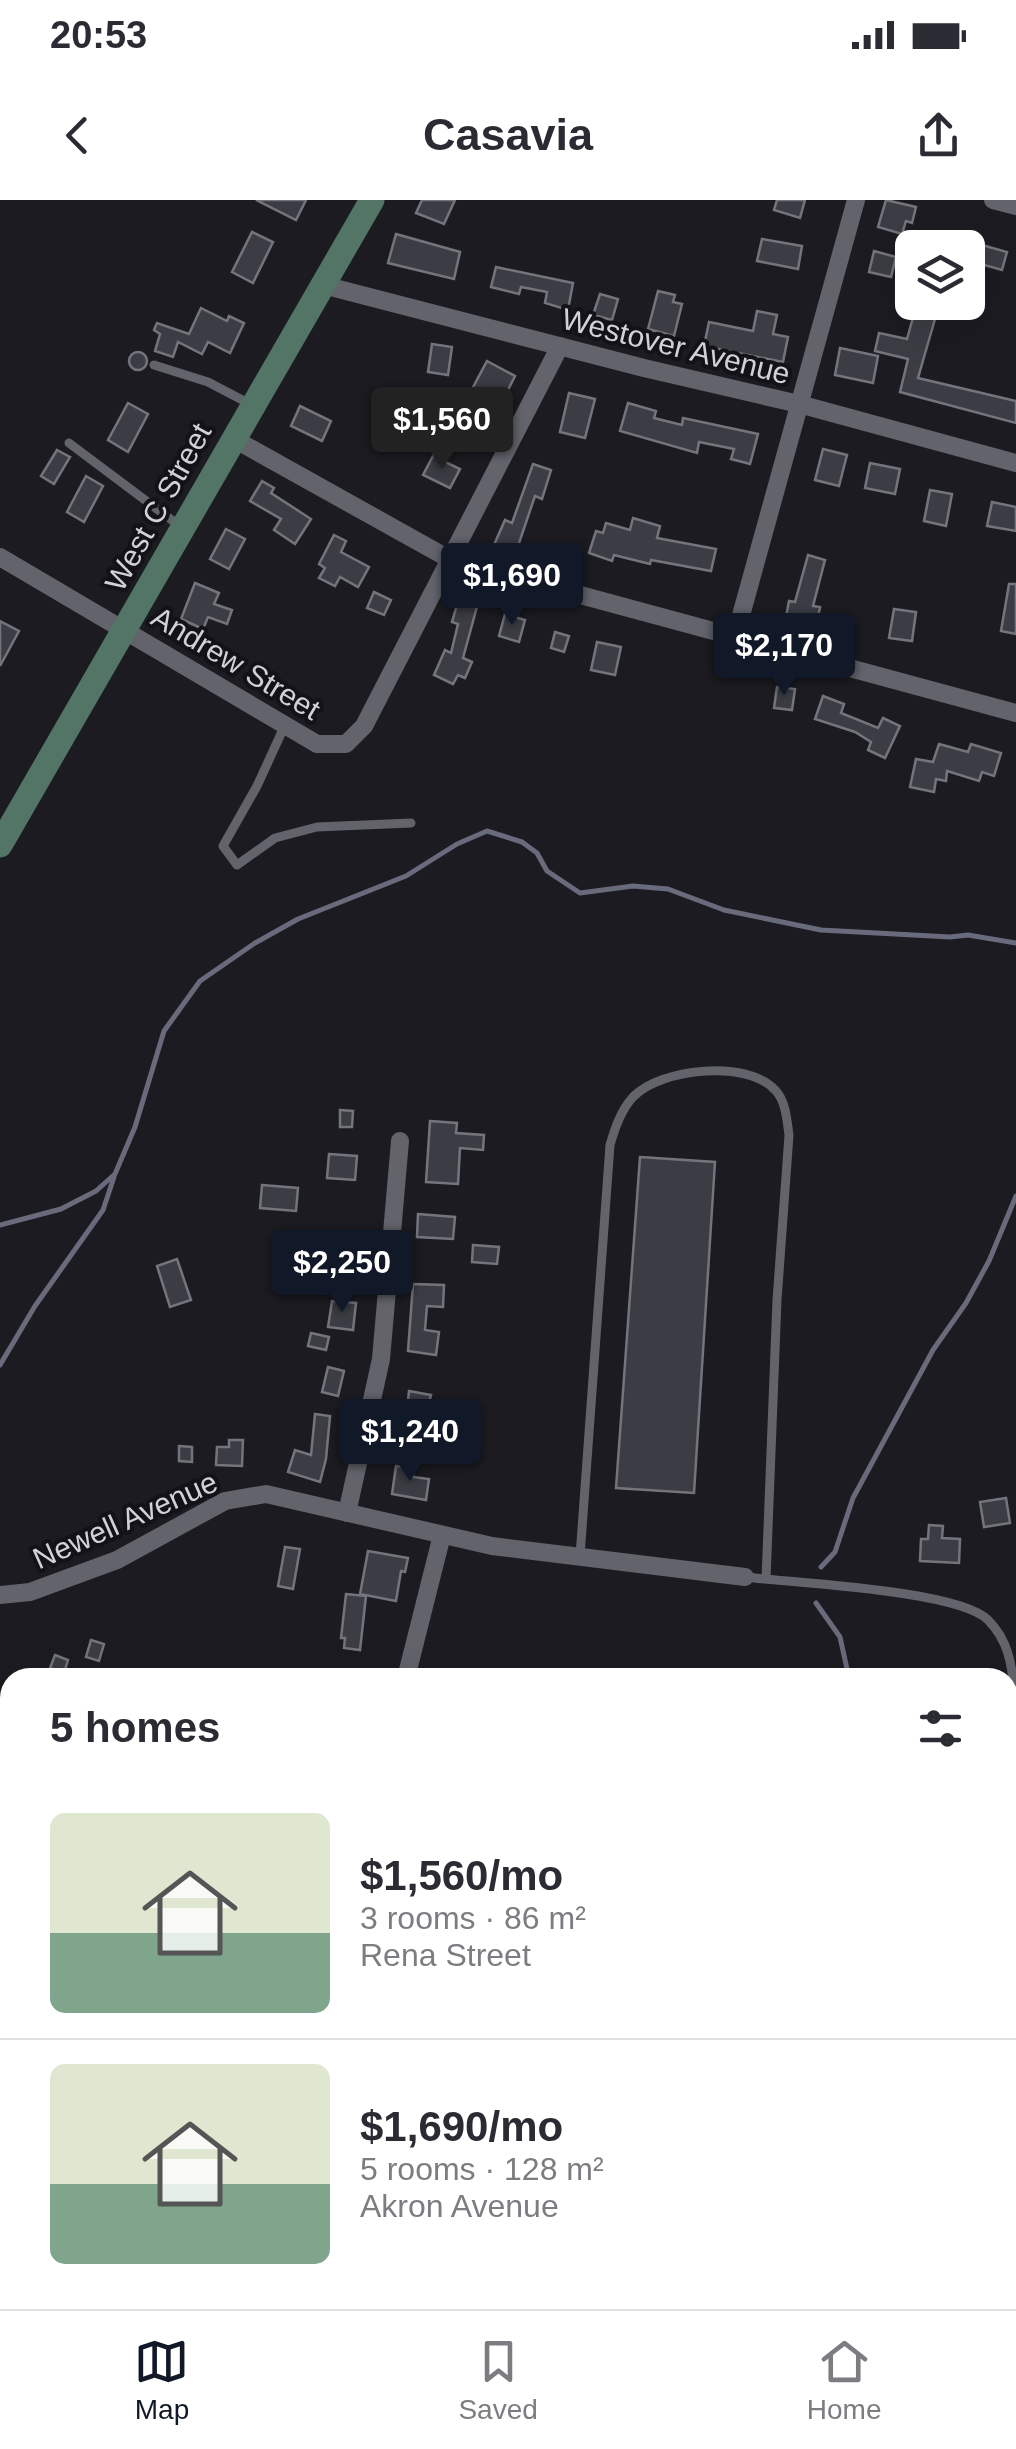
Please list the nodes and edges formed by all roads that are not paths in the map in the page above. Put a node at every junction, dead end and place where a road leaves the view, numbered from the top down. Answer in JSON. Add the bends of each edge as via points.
{"nodes":[{"id":1,"x":372,"y":200,"type":"edge"},
{"id":2,"x":856,"y":200,"type":"edge"},
{"id":3,"x":993,"y":200,"type":"edge"},
{"id":4,"x":1016,"y":206,"type":"edge"},
{"id":5,"x":323,"y":284,"type":"junction"},
{"id":6,"x":560,"y":346,"type":"junction"},
{"id":7,"x":154,"y":365,"type":"dead end"},
{"id":8,"x":799,"y":404,"type":"junction"},
{"id":9,"x":253,"y":406,"type":"junction"},
{"id":10,"x":234,"y":439,"type":"junction"},
{"id":11,"x":68,"y":443,"type":"dead end"},
{"id":12,"x":1016,"y":463,"type":"edge"},
{"id":13,"x":184,"y":528,"type":"junction"},
{"id":14,"x":0,"y":557,"type":"edge"},
{"id":15,"x":451,"y":560,"type":"junction"},
{"id":16,"x":127,"y":630,"type":"junction"},
{"id":17,"x":735,"y":638,"type":"junction"},
{"id":18,"x":1016,"y":713,"type":"edge"},
{"id":19,"x":285,"y":725,"type":"junction"},
{"id":20,"x":412,"y":823,"type":"dead end"},
{"id":21,"x":0,"y":845,"type":"edge"},
{"id":22,"x":400,"y":1141,"type":"dead end"},
{"id":23,"x":347,"y":1514,"type":"junction"},
{"id":24,"x":442,"y":1535,"type":"junction"},
{"id":25,"x":580,"y":1559,"type":"junction"},
{"id":26,"x":744,"y":1577,"type":"joint"},
{"id":27,"x":766,"y":1580,"type":"junction"},
{"id":28,"x":0,"y":1595,"type":"edge"},
{"id":29,"x":409,"y":1668,"type":"edge"},
{"id":30,"x":1012,"y":1668,"type":"edge"}],
"edges":[{"from":1,"to":5,"type":"main road","name":"West C Street"},
{"from":2,"to":8,"type":"street"},
{"from":3,"to":4,"type":"street"},
{"from":5,"to":6,"type":"street","name":"Westover Avenue"},
{"from":5,"to":9,"type":"main road","name":"West C Street"},
{"from":6,"to":8,"type":"street","name":"Westover Avenue"},
{"from":6,"to":15,"type":"street"},
{"from":7,"to":9,"type":"lane"},
{"from":8,"to":12,"type":"street","name":"Westover Avenue"},
{"from":8,"to":17,"type":"street"},
{"from":9,"to":10,"type":"main road","name":"West C Street"},
{"from":10,"to":13,"type":"main road","name":"West C Street"},
{"from":10,"to":15,"type":"street"},
{"from":11,"to":13,"type":"lane"},
{"from":13,"to":16,"type":"main road","name":"West C Street"},
{"from":14,"to":16,"type":"street","name":"Andrew Street"},
{"from":15,"to":17,"type":"street"},
{"from":15,"to":19,"type":"street","name":"Andrew Street","via":[[364,726],[346,744],[317,744]]},
{"from":16,"to":19,"type":"street","name":"Andrew Street"},
{"from":16,"to":21,"type":"main road","name":"West C Street"},
{"from":17,"to":18,"type":"street"},
{"from":19,"to":20,"type":"lane","via":[[223,846],[237,865],[275,838],[318,827]]},
{"from":22,"to":23,"type":"street","via":[[381,1359]]},
{"from":23,"to":24,"type":"street","name":"Newell Avenue"},
{"from":23,"to":28,"type":"street","name":"Newell Avenue","via":[[266,1494],[226,1501],[117,1560],[30,1592]]},
{"from":24,"to":25,"type":"street","name":"Newell Avenue"},
{"from":24,"to":29,"type":"street"},
{"from":25,"to":26,"type":"street","name":"Newell Avenue"},
{"from":25,"to":27,"type":"lane","via":[[602,1224],[618,1119],[655,1081],[736,1071],[778,1092],[789,1135]]},
{"from":26,"to":27,"type":"lane"},
{"from":27,"to":30,"type":"lane","via":[[967,1607],[989,1620]]}]}
